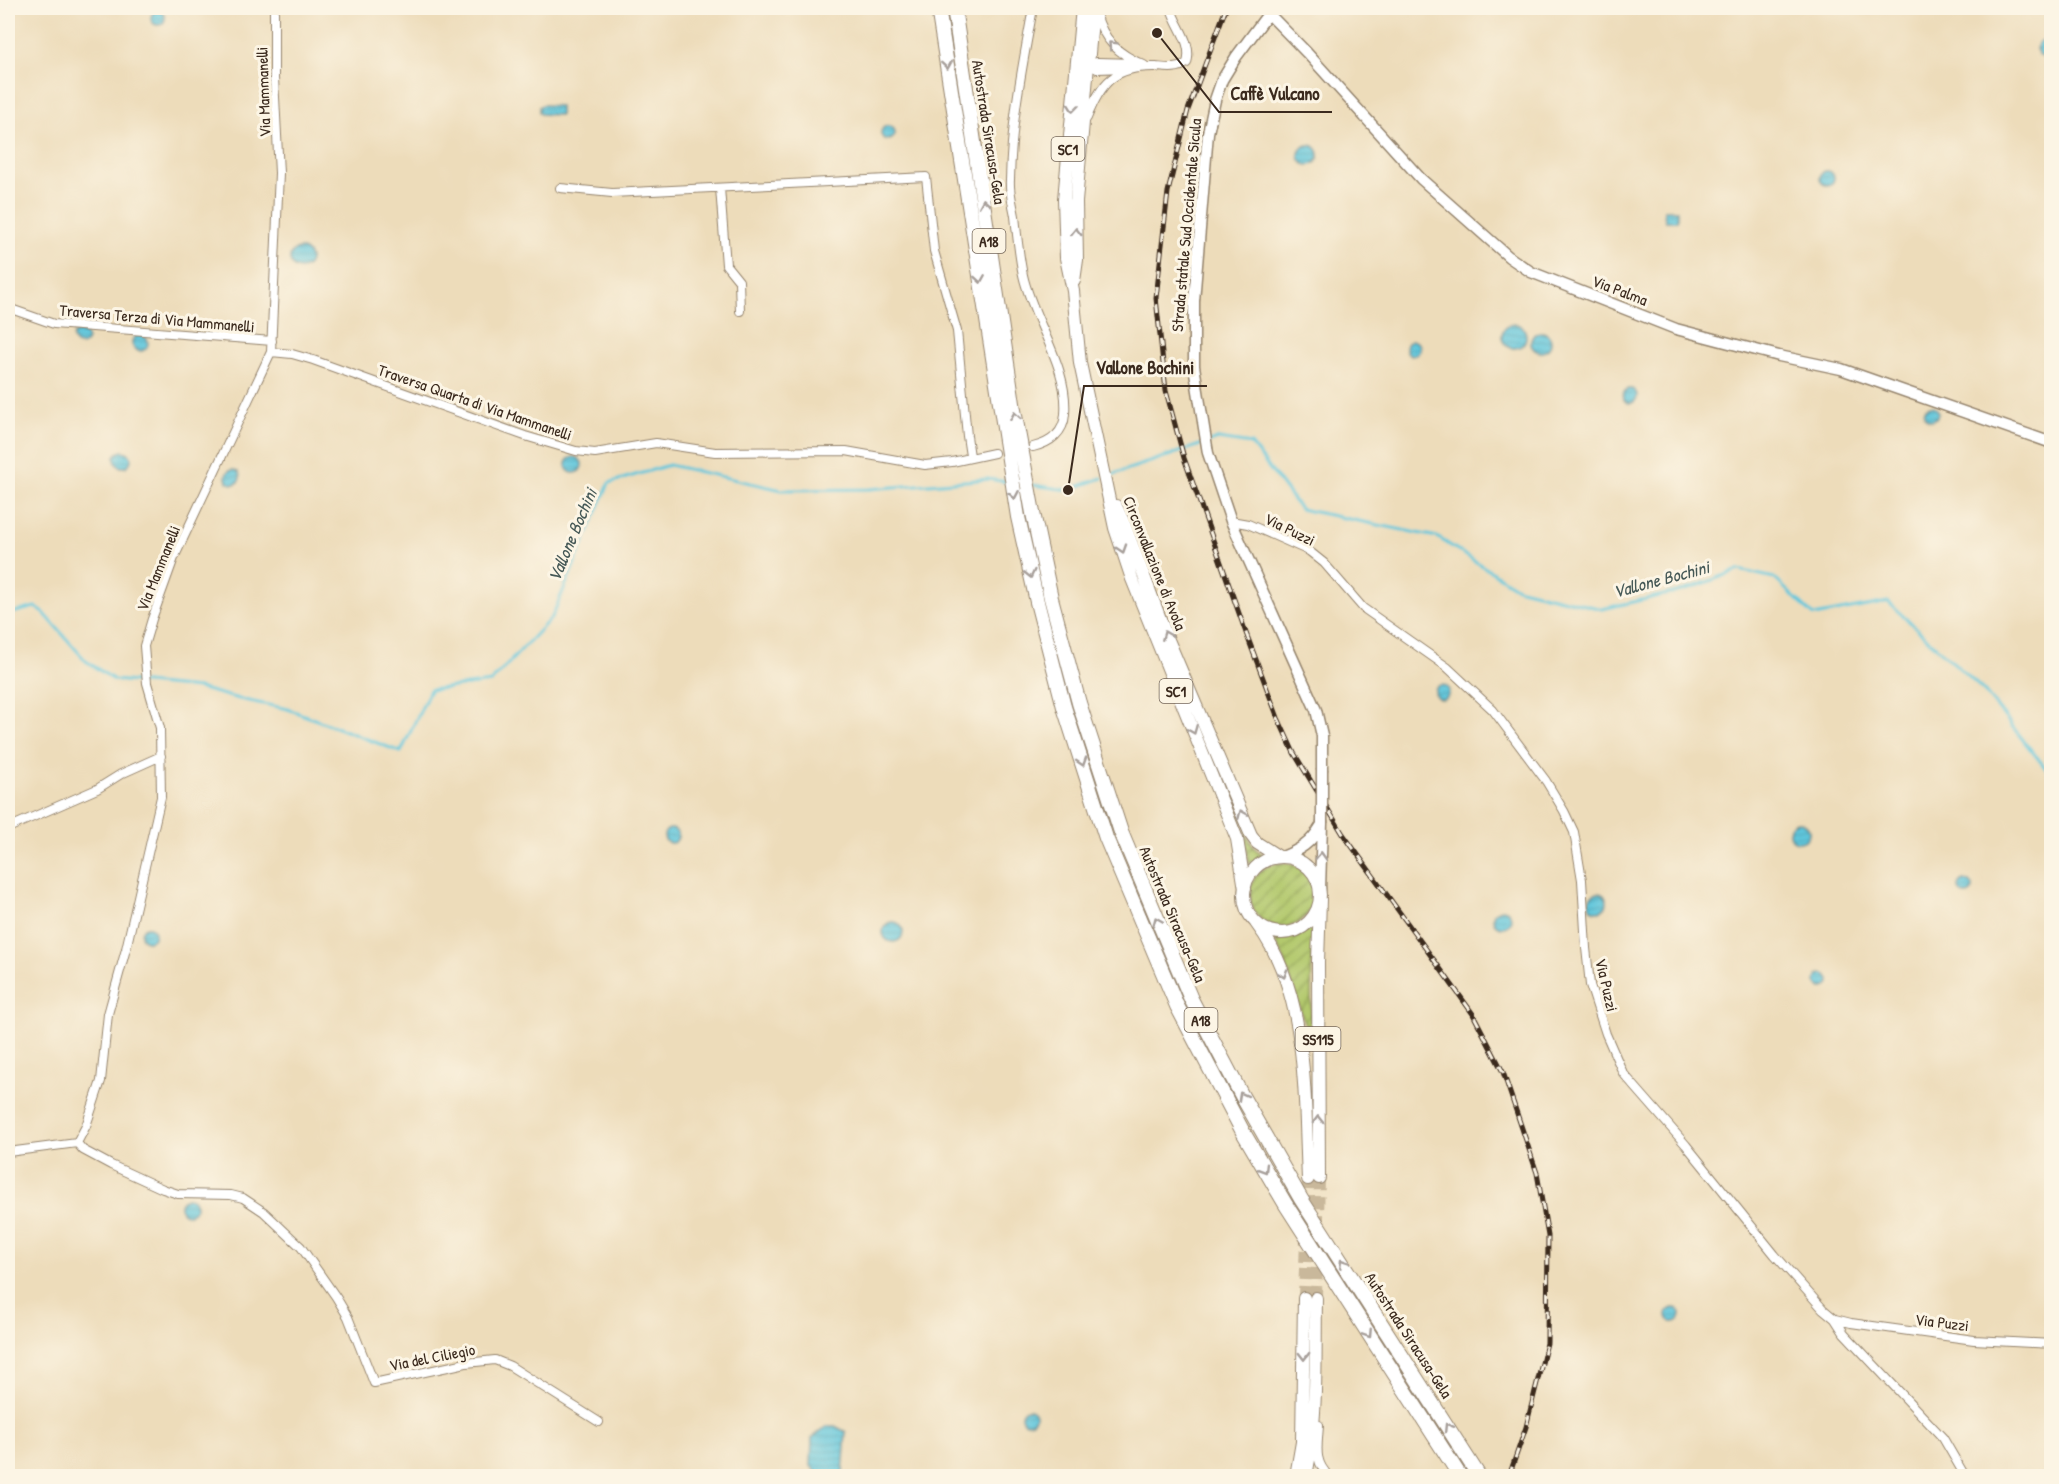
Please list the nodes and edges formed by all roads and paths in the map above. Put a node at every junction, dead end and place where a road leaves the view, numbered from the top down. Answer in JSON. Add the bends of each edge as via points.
{"nodes":[{"id":1,"x":274,"y":8,"type":"edge"},
{"id":2,"x":938,"y":8,"type":"edge"},
{"id":3,"x":954,"y":8,"type":"edge"},
{"id":4,"x":1033,"y":8,"type":"edge"},
{"id":5,"x":1082,"y":8,"type":"edge"},
{"id":6,"x":1094,"y":8,"type":"edge"},
{"id":7,"x":1171,"y":8,"type":"edge"},
{"id":8,"x":1270,"y":10,"type":"edge"},
{"id":9,"x":1078,"y":55,"type":"junction"},
{"id":10,"x":1089,"y":65,"type":"junction"},
{"id":11,"x":1136,"y":65,"type":"junction"},
{"id":12,"x":1076,"y":74,"type":"junction"},
{"id":13,"x":1083,"y":129,"type":"junction"},
{"id":14,"x":560,"y":188,"type":"dead end"},
{"id":15,"x":720,"y":188,"type":"junction"},
{"id":16,"x":1072,"y":291,"type":"junction"},
{"id":17,"x":8,"y":308,"type":"edge"},
{"id":18,"x":740,"y":311,"type":"dead end"},
{"id":19,"x":272,"y":341,"type":"junction"},
{"id":20,"x":271,"y":352,"type":"junction"},
{"id":21,"x":2052,"y":443,"type":"edge"},
{"id":22,"x":1033,"y":447,"type":"dead end"},
{"id":23,"x":994,"y":453,"type":"dead end"},
{"id":24,"x":970,"y":456,"type":"junction"},
{"id":25,"x":1108,"y":492,"type":"junction"},
{"id":26,"x":1231,"y":521,"type":"junction"},
{"id":27,"x":160,"y":756,"type":"junction"},
{"id":28,"x":1322,"y":823,"type":"junction"},
{"id":29,"x":8,"y":828,"type":"edge"},
{"id":30,"x":1281,"y":857,"type":"junction"},
{"id":31,"x":1245,"y":889,"type":"junction"},
{"id":32,"x":1320,"y":894,"type":"junction"},
{"id":33,"x":1256,"y":923,"type":"junction"},
{"id":34,"x":77,"y":1143,"type":"junction"},
{"id":35,"x":8,"y":1152,"type":"edge"},
{"id":36,"x":1836,"y":1319,"type":"junction"},
{"id":37,"x":2052,"y":1344,"type":"edge"},
{"id":38,"x":1315,"y":1366,"type":"junction"},
{"id":39,"x":1304,"y":1390,"type":"junction"},
{"id":40,"x":599,"y":1422,"type":"dead end"},
{"id":41,"x":1296,"y":1476,"type":"edge"},
{"id":42,"x":1305,"y":1476,"type":"edge"},
{"id":43,"x":1329,"y":1476,"type":"edge"},
{"id":44,"x":1460,"y":1476,"type":"edge"},
{"id":45,"x":1479,"y":1476,"type":"edge"},
{"id":46,"x":1965,"y":1476,"type":"edge"}],
"edges":[{"from":1,"to":19,"type":"street","name":"Via Mammanelli","via":[[279,173]]},
{"from":2,"to":44,"type":"highway","name":"Autostrada Siracusa-Gela","number":"A18","one_way":true,"via":[[1018,517],[1064,707],[1103,827],[1177,1006],[1243,1132]]},
{"from":45,"to":3,"type":"highway","name":"Autostrada Siracusa-Gela","number":"A18","one_way":true,"via":[[1301,1198],[1242,1096],[1191,999],[1118,822],[1076,692],[1033,513]]},
{"from":4,"to":22,"type":"street","via":[[1016,111],[1010,182],[1023,275],[1066,399],[1062,429],[1044,444]]},
{"from":5,"to":9,"type":"main road","number":"SC1"},
{"from":6,"to":10,"type":"main road","number":"SC1"},
{"from":11,"to":6,"type":"street","one_way":true,"via":[[1110,44]]},
{"from":7,"to":11,"type":"street","via":[[1187,42],[1188,63],[1175,68]]},
{"from":8,"to":21,"type":"main road","name":"Via Palma","via":[[1421,179],[1531,272],[1676,329],[1841,369]]},
{"from":8,"to":26,"type":"main road","name":"Strada statale Sud Occidentale Sicula","via":[[1236,57],[1215,100],[1208,133],[1194,301],[1194,366],[1203,427]]},
{"from":9,"to":10,"type":"street"},
{"from":9,"to":12,"type":"main road","number":"SC1"},
{"from":10,"to":11,"type":"street","via":[[1097,69]]},
{"from":10,"to":12,"type":"street"},
{"from":10,"to":13,"type":"main road","number":"SC1"},
{"from":11,"to":13,"type":"street","via":[[1102,87]]},
{"from":12,"to":16,"type":"main road","number":"SC1","one_way":true,"via":[[1065,199],[1066,258]]},
{"from":16,"to":13,"type":"main road","number":"SC1","one_way":true},
{"from":14,"to":15,"type":"street","via":[[612,193]]},
{"from":15,"to":18,"type":"street","via":[[726,265],[739,280]]},
{"from":15,"to":24,"type":"street","via":[[926,177],[934,251],[957,331]]},
{"from":16,"to":25,"type":"main road","number":"SC1","via":[[1080,363]]},
{"from":17,"to":19,"type":"street","name":"Traversa Terza di Via Mammanelli","via":[[54,324]]},
{"from":19,"to":20,"type":"street","name":"Via Mammanelli"},
{"from":20,"to":24,"type":"street","name":"Traversa Quarta di Via Mammanelli","via":[[313,360],[576,451],[595,453],[656,443],[715,452],[846,451],[925,465]]},
{"from":20,"to":27,"type":"street","name":"Via Mammanelli","via":[[174,558],[144,646],[147,683],[160,728]]},
{"from":23,"to":24,"type":"street","name":"Traversa Quarta di Via Mammanelli"},
{"from":30,"to":25,"type":"main road","name":"Circonvallazione di Avola","number":"SC1","one_way":true,"via":[[1251,835]]},
{"from":25,"to":31,"type":"main road","name":"Circonvallazione di Avola","number":"SC1","one_way":true,"via":[[1132,579],[1238,839]]},
{"from":26,"to":28,"type":"main road","bridge":true,"via":[[1316,710],[1322,736]]},
{"from":26,"to":36,"type":"street","name":"Via Puzzi","via":[[1248,524],[1309,551],[1363,608],[1447,667],[1493,710],[1546,781],[1574,832],[1590,985],[1623,1073],[1775,1255]]},
{"from":27,"to":29,"type":"street"},
{"from":27,"to":34,"type":"street","name":"Via Mammanelli","via":[[161,797],[108,1014],[101,1081]]},
{"from":28,"to":30,"type":"main road","via":[[1308,844]]},
{"from":32,"to":28,"type":"main road","one_way":true},
{"from":30,"to":31,"type":"main road","via":[[1253,871]]},
{"from":30,"to":32,"type":"main road","via":[[1307,866],[1316,877]]},
{"from":31,"to":33,"type":"main road","via":[[1246,907]]},
{"from":32,"to":33,"type":"main road","via":[[1318,908],[1308,924],[1291,932],[1272,932]]},
{"from":33,"to":32,"type":"main road","number":"SS115","one_way":true,"via":[[1281,969],[1299,1029],[1313,1179]]},
{"from":34,"to":35,"type":"street"},
{"from":34,"to":40,"type":"street","name":"Via del Ciliegio","via":[[111,1165],[163,1189],[178,1194],[231,1195],[264,1212],[301,1247],[336,1297],[374,1383],[495,1360]]},
{"from":36,"to":37,"type":"street","name":"Via Puzzi","via":[[1963,1339]]},
{"from":36,"to":46,"type":"street","via":[[1844,1333],[1943,1438]]},
{"from":38,"to":39,"type":"main road","one_way":true,"via":[[1310,1298]]},
{"from":38,"to":42,"type":"main road","via":[[1312,1435]]},
{"from":38,"to":43,"type":"street","via":[[1320,1398],[1317,1460]]},
{"from":39,"to":41,"type":"main road"},
{"from":39,"to":42,"type":"street","via":[[1308,1416]]}]}
